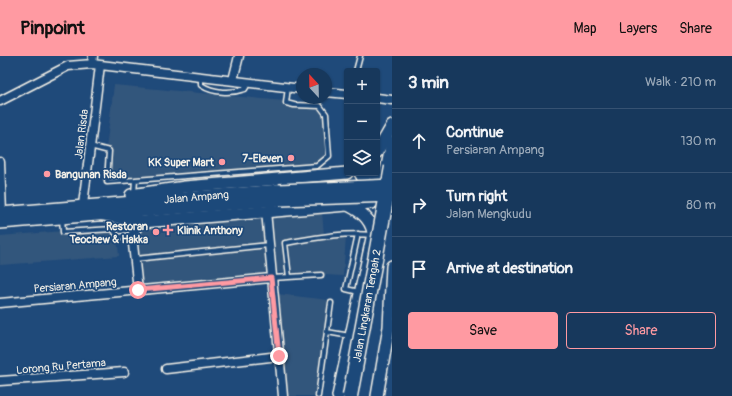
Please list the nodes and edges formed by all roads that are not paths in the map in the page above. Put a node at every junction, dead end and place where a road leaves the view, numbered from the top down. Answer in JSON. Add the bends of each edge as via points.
{"nodes":[{"id":1,"x":239,"y":56,"type":"edge"},
{"id":2,"x":360,"y":56,"type":"edge"},
{"id":3,"x":95,"y":62,"type":"edge"},
{"id":4,"x":357,"y":68,"type":"edge"},
{"id":5,"x":201,"y":76,"type":"junction"},
{"id":6,"x":233,"y":80,"type":"junction"},
{"id":7,"x":249,"y":82,"type":"junction"},
{"id":8,"x":288,"y":87,"type":"junction"},
{"id":9,"x":296,"y":88,"type":"edge"},
{"id":10,"x":332,"y":93,"type":"edge"},
{"id":11,"x":344,"y":94,"type":"edge"},
{"id":12,"x":380,"y":98,"type":"edge"},
{"id":13,"x":392,"y":100,"type":"edge"},
{"id":14,"x":0,"y":101,"type":"edge"},
{"id":15,"x":392,"y":126,"type":"edge"},
{"id":16,"x":392,"y":142,"type":"edge"},
{"id":17,"x":90,"y":146,"type":"junction"},
{"id":18,"x":380,"y":147,"type":"edge"},
{"id":19,"x":0,"y":162,"type":"edge"},
{"id":20,"x":389,"y":166,"type":"edge"},
{"id":21,"x":344,"y":168,"type":"edge"},
{"id":22,"x":344,"y":173,"type":"edge"},
{"id":23,"x":323,"y":175,"type":"junction"},
{"id":24,"x":362,"y":176,"type":"edge"},
{"id":25,"x":375,"y":176,"type":"edge"},
{"id":26,"x":135,"y":180,"type":"junction"},
{"id":27,"x":391,"y":189,"type":"edge"},
{"id":28,"x":134,"y":194,"type":"junction"},
{"id":29,"x":360,"y":204,"type":"junction"},
{"id":30,"x":83,"y":205,"type":"junction"},
{"id":31,"x":348,"y":205,"type":"junction"},
{"id":32,"x":384,"y":206,"type":"edge"},
{"id":33,"x":100,"y":209,"type":"junction"},
{"id":34,"x":266,"y":211,"type":"junction"},
{"id":35,"x":0,"y":216,"type":"edge"},
{"id":36,"x":392,"y":217,"type":"edge"},
{"id":37,"x":62,"y":218,"type":"junction"},
{"id":38,"x":142,"y":222,"type":"junction"},
{"id":39,"x":374,"y":230,"type":"junction"},
{"id":40,"x":358,"y":234,"type":"junction"},
{"id":41,"x":132,"y":235,"type":"junction"},
{"id":42,"x":268,"y":245,"type":"junction"},
{"id":43,"x":134,"y":259,"type":"junction"},
{"id":44,"x":392,"y":266,"type":"edge"},
{"id":45,"x":321,"y":275,"type":"dead end"},
{"id":46,"x":289,"y":277,"type":"junction"},
{"id":47,"x":271,"y":278,"type":"junction"},
{"id":48,"x":138,"y":290,"type":"junction"},
{"id":49,"x":360,"y":292,"type":"junction"},
{"id":50,"x":391,"y":297,"type":"edge"},
{"id":51,"x":0,"y":302,"type":"edge"},
{"id":52,"x":331,"y":303,"type":"dead end"},
{"id":53,"x":327,"y":332,"type":"junction"},
{"id":54,"x":351,"y":336,"type":"junction"},
{"id":55,"x":279,"y":356,"type":"junction"},
{"id":56,"x":166,"y":368,"type":"dead end"},
{"id":57,"x":124,"y":372,"type":"dead end"},
{"id":58,"x":0,"y":382,"type":"edge"},
{"id":59,"x":283,"y":396,"type":"edge"},
{"id":60,"x":318,"y":396,"type":"edge"},
{"id":61,"x":338,"y":396,"type":"edge"},
{"id":62,"x":350,"y":396,"type":"edge"},
{"id":63,"x":359,"y":396,"type":"edge"},
{"id":64,"x":377,"y":396,"type":"edge"}],
"edges":[{"from":1,"to":6,"type":"street"},
{"from":2,"to":4,"type":"lane"},
{"from":3,"to":5,"type":"street"},
{"from":3,"to":14,"type":"street","via":[[68,66]]},
{"from":3,"to":17,"type":"street","name":"Jalan Risda"},
{"from":5,"to":6,"type":"street"},
{"from":5,"to":7,"type":"lane","via":[[201,85],[209,90],[236,92],[245,89]]},
{"from":6,"to":7,"type":"street"},
{"from":7,"to":8,"type":"street"},
{"from":8,"to":9,"type":"street"},
{"from":8,"to":26,"type":"lane","via":[[286,103],[320,106],[326,114],[329,156],[317,166]]},
{"from":10,"to":11,"type":"street"},
{"from":12,"to":13,"type":"street"},
{"from":15,"to":18,"type":"main road"},
{"from":16,"to":20,"type":"main road"},
{"from":17,"to":26,"type":"lane","via":[[109,151],[107,182]]},
{"from":17,"to":30,"type":"street","name":"Jalan Risda"},
{"from":19,"to":35,"type":"street"},
{"from":20,"to":27,"type":"main road"},
{"from":20,"to":62,"type":"highway","name":"Jalan Lingkaran Tengah 2","bridge":true},
{"from":21,"to":23,"type":"main road"},
{"from":22,"to":23,"type":"main road"},
{"from":23,"to":28,"type":"main road"},
{"from":24,"to":29,"type":"main road","via":[[366,183],[366,190],[365,198]]},
{"from":25,"to":27,"type":"main road"},
{"from":26,"to":28,"type":"lane"},
{"from":27,"to":32,"type":"main road"},
{"from":27,"to":32,"type":"main road"},
{"from":27,"to":33,"type":"main road","name":"Jalan Ampang","bridge":true},
{"from":28,"to":33,"type":"main road"},
{"from":29,"to":31,"type":"main road"},
{"from":29,"to":32,"type":"main road"},
{"from":30,"to":33,"type":"main road","name":"Jalan Ampang"},
{"from":30,"to":35,"type":"main road","name":"Jalan Ampang"},
{"from":31,"to":34,"type":"main road"},
{"from":31,"to":39,"type":"main road","via":[[359,210]]},
{"from":32,"to":39,"type":"main road"},
{"from":32,"to":63,"type":"highway","name":"Jalan Lingkaran Tengah 2"},
{"from":33,"to":37,"type":"main road","name":"Jalan Ampang"},
{"from":33,"to":38,"type":"main road"},
{"from":34,"to":38,"type":"main road"},
{"from":34,"to":42,"type":"street"},
{"from":35,"to":37,"type":"main road","name":"Jalan Ampang"},
{"from":36,"to":39,"type":"main road","via":[[381,218]]},
{"from":37,"to":41,"type":"lane","via":[[63,232],[113,229],[118,237]]},
{"from":38,"to":41,"type":"street"},
{"from":39,"to":40,"type":"lane"},
{"from":39,"to":49,"type":"main road"},
{"from":40,"to":46,"type":"lane","via":[[285,243]]},
{"from":40,"to":49,"type":"lane","via":[[346,289]]},
{"from":41,"to":43,"type":"street"},
{"from":42,"to":43,"type":"lane"},
{"from":42,"to":47,"type":"street"},
{"from":43,"to":48,"type":"street"},
{"from":44,"to":50,"type":"main road"},
{"from":45,"to":46,"type":"lane"},
{"from":46,"to":47,"type":"lane"},
{"from":47,"to":48,"type":"street","name":"Persiaran Ampang"},
{"from":47,"to":55,"type":"street"},
{"from":48,"to":51,"type":"street","name":"Persiaran Ampang"},
{"from":49,"to":54,"type":"main road"},
{"from":50,"to":64,"type":"main road","via":[[389,327]]},
{"from":52,"to":53,"type":"lane"},
{"from":53,"to":54,"type":"lane"},
{"from":53,"to":60,"type":"lane"},
{"from":54,"to":61,"type":"main road"},
{"from":55,"to":56,"type":"street"},
{"from":55,"to":59,"type":"street"},
{"from":57,"to":58,"type":"street","name":"Lorong Ru Pertama"}]}
